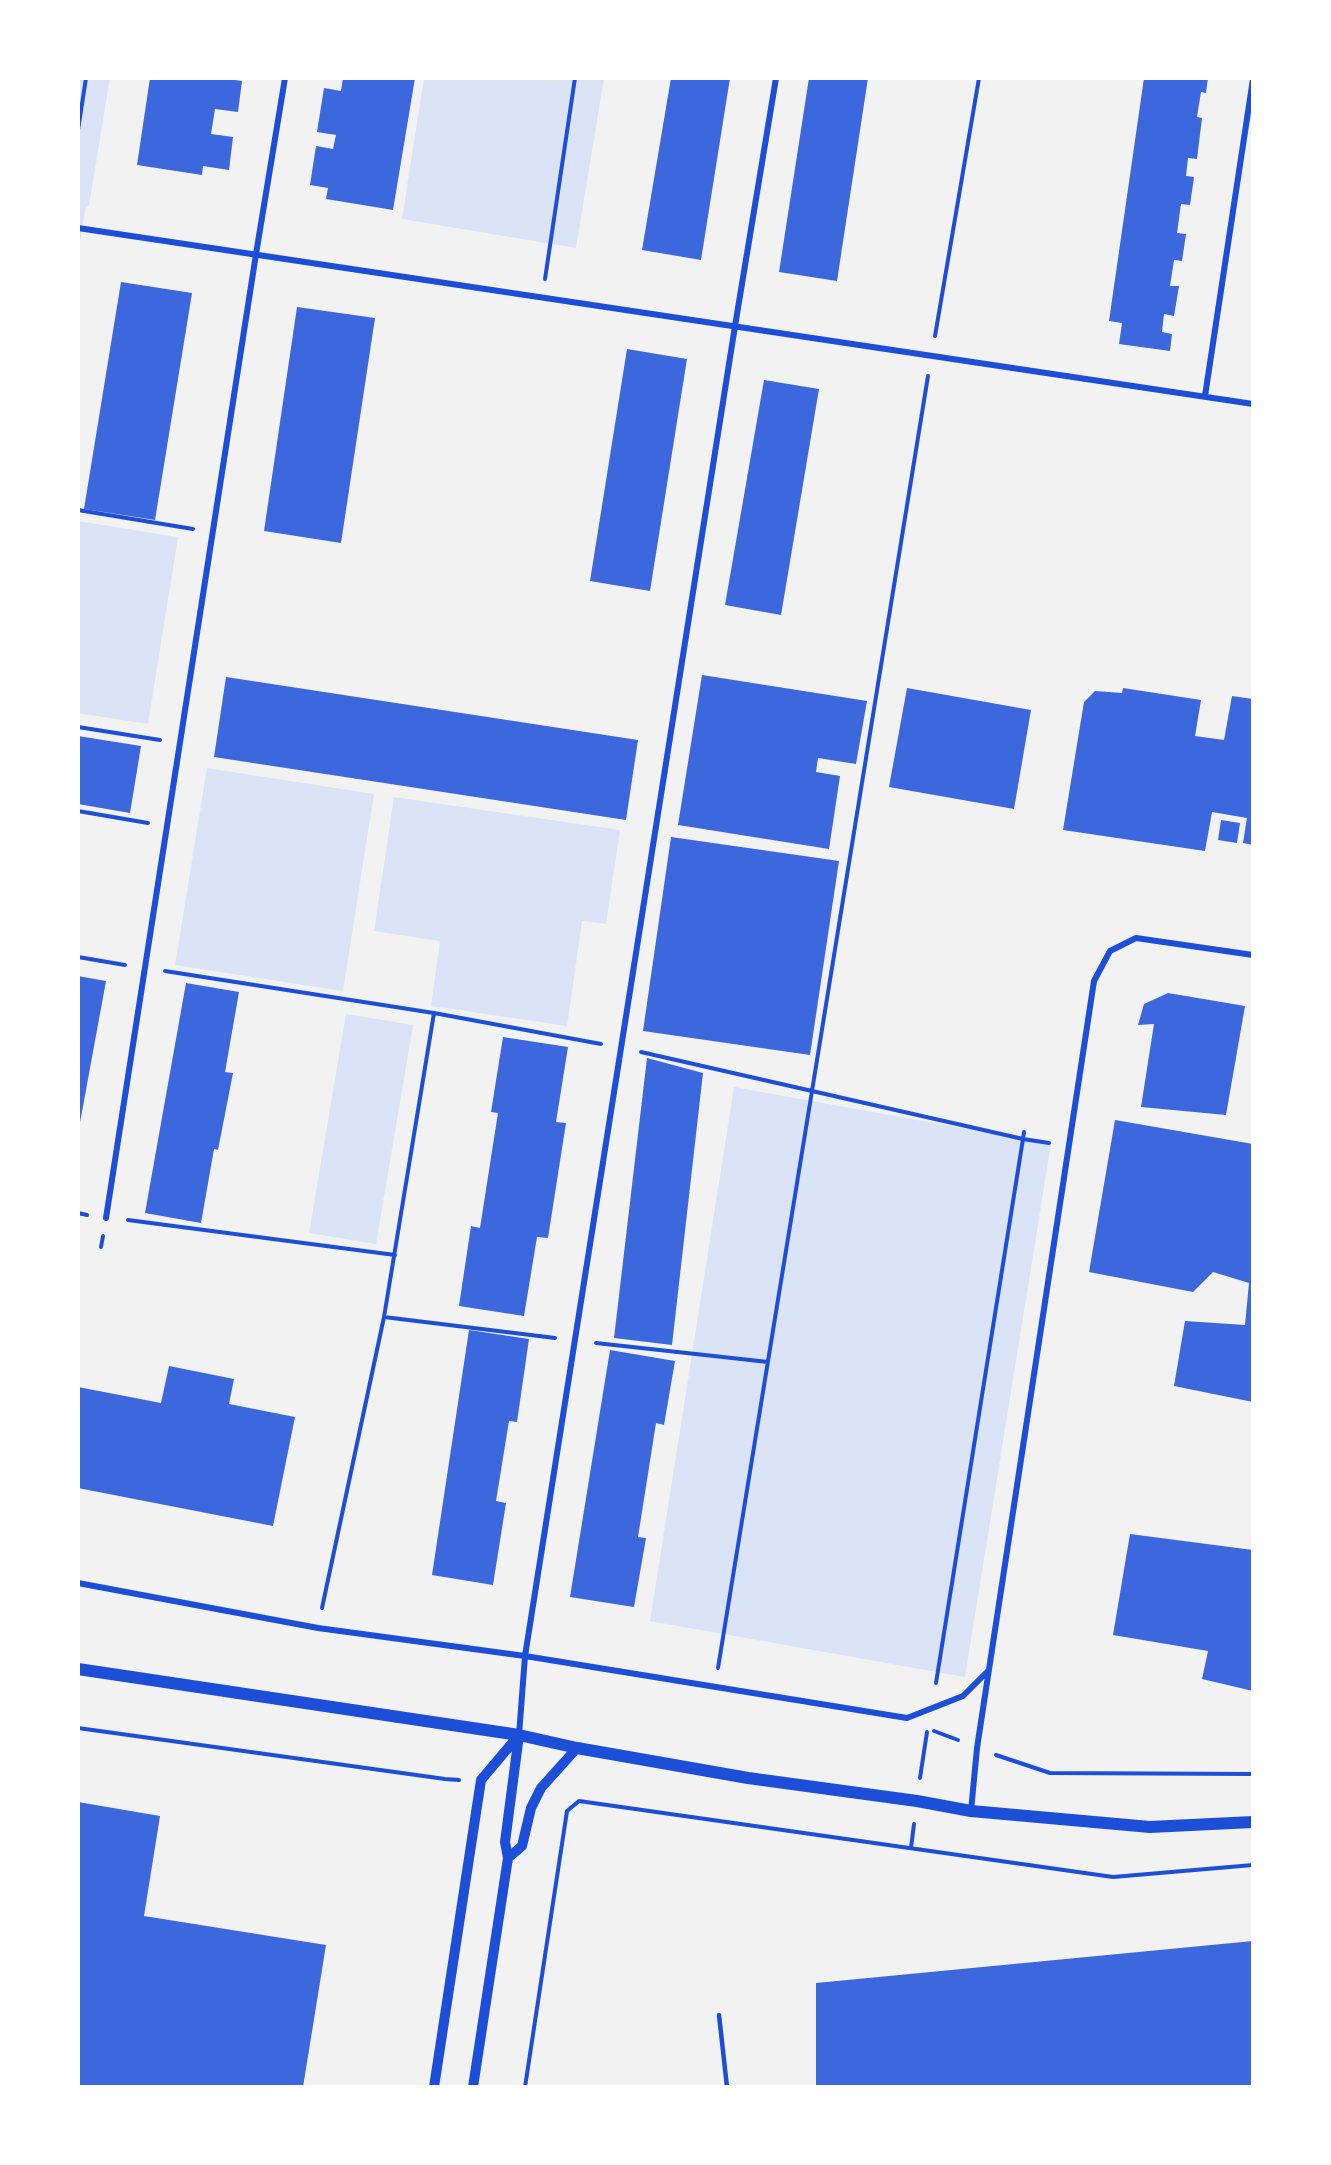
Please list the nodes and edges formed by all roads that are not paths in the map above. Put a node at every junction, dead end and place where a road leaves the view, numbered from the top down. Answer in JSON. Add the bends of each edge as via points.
{"nodes":[{"id":1,"x":285,"y":78,"type":"edge"},
{"id":2,"x":776,"y":78,"type":"edge"},
{"id":3,"x":1253,"y":79,"type":"edge"},
{"id":4,"x":78,"y":228,"type":"edge"},
{"id":5,"x":256,"y":254,"type":"junction"},
{"id":6,"x":735,"y":326,"type":"junction"},
{"id":7,"x":1205,"y":396,"type":"junction"},
{"id":8,"x":1253,"y":404,"type":"edge"},
{"id":9,"x":1253,"y":955,"type":"edge"},
{"id":10,"x":106,"y":1218,"type":"road end"},
{"id":11,"x":78,"y":1583,"type":"edge"},
{"id":12,"x":525,"y":1656,"type":"junction"},
{"id":13,"x":78,"y":1669,"type":"edge"},
{"id":14,"x":989,"y":1671,"type":"junction"},
{"id":15,"x":519,"y":1735,"type":"junction"},
{"id":16,"x":577,"y":1748,"type":"junction"},
{"id":17,"x":971,"y":1811,"type":"junction"},
{"id":18,"x":1253,"y":1822,"type":"edge"},
{"id":19,"x":508,"y":1858,"type":"junction"},
{"id":20,"x":719,"y":2015,"type":"dead end"},
{"id":21,"x":434,"y":2087,"type":"edge"},
{"id":22,"x":473,"y":2087,"type":"edge"},
{"id":23,"x":728,"y":2087,"type":"edge"}],
"edges":[{"from":1,"to":5,"type":"street"},
{"from":2,"to":6,"type":"street"},
{"from":3,"to":7,"type":"street"},
{"from":4,"to":5,"type":"street"},
{"from":5,"to":6,"type":"street"},
{"from":5,"to":10,"type":"street"},
{"from":6,"to":7,"type":"street"},
{"from":6,"to":12,"type":"street"},
{"from":7,"to":8,"type":"street"},
{"from":9,"to":14,"type":"street","via":[[1136,938],[1110,951],[1094,981]]},
{"from":11,"to":12,"type":"street","via":[[318,1628]]},
{"from":12,"to":14,"type":"street","via":[[907,1718],[963,1696]]},
{"from":12,"to":15,"type":"street"},
{"from":13,"to":15,"type":"main road"},
{"from":14,"to":17,"type":"street"},
{"from":15,"to":16,"type":"main road"},
{"from":15,"to":19,"type":"street","via":[[505,1842]]},
{"from":15,"to":21,"type":"street","via":[[481,1780]]},
{"from":16,"to":17,"type":"main road"},
{"from":16,"to":19,"type":"street","via":[[541,1788],[531,1808],[522,1846]]},
{"from":17,"to":18,"type":"main road","via":[[1150,1827]]},
{"from":19,"to":22,"type":"street"},
{"from":20,"to":23,"type":"lane"}]}
